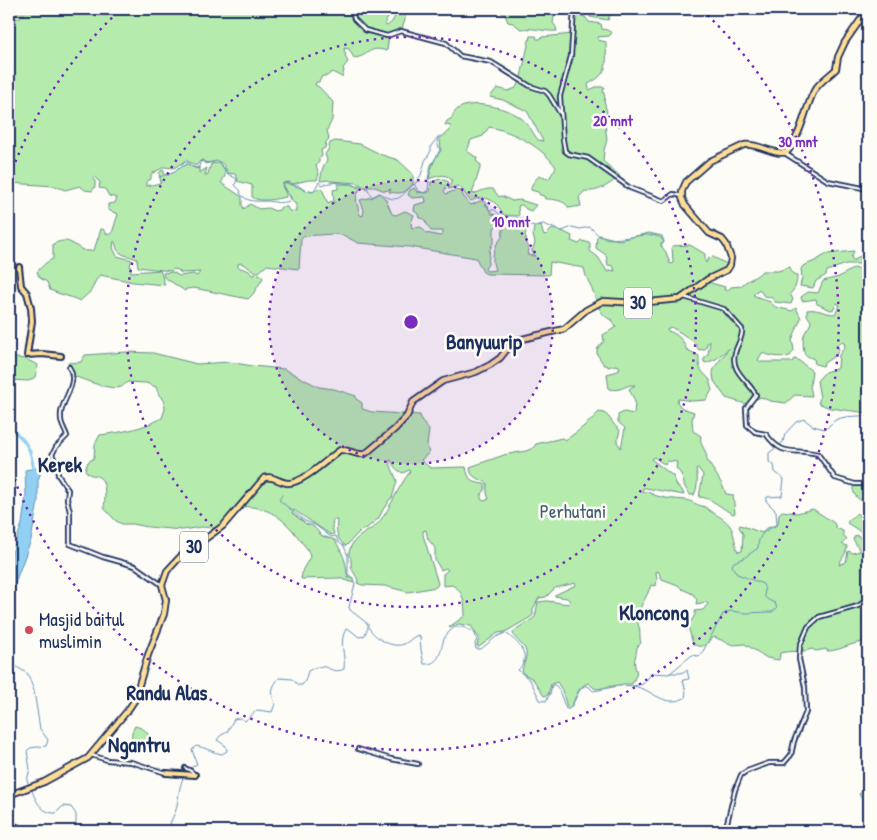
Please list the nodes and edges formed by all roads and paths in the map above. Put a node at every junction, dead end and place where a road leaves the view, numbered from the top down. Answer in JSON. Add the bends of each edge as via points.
{"nodes":[{"id":1,"x":355,"y":9,"type":"edge"},
{"id":2,"x":574,"y":9,"type":"edge"},
{"id":3,"x":868,"y":9,"type":"edge"},
{"id":4,"x":561,"y":114,"type":"junction"},
{"id":5,"x":785,"y":153,"type":"junction"},
{"id":6,"x":868,"y":189,"type":"edge"},
{"id":7,"x":682,"y":196,"type":"junction"},
{"id":8,"x":19,"y":267,"type":"dead end"},
{"id":9,"x":684,"y":298,"type":"junction"},
{"id":10,"x":61,"y":356,"type":"dead end"},
{"id":11,"x":69,"y":367,"type":"dead end"},
{"id":12,"x":868,"y":484,"type":"edge"},
{"id":13,"x":162,"y":585,"type":"junction"},
{"id":14,"x":868,"y":600,"type":"edge"},
{"id":15,"x":358,"y":749,"type":"dead end"},
{"id":16,"x":91,"y":755,"type":"junction"},
{"id":17,"x":418,"y":764,"type":"dead end"},
{"id":18,"x":185,"y":768,"type":"dead end"},
{"id":19,"x":190,"y":772,"type":"junction"},
{"id":20,"x":166,"y":773,"type":"joint"},
{"id":21,"x":195,"y":775,"type":"dead end"},
{"id":22,"x":9,"y":795,"type":"edge"},
{"id":23,"x":10,"y":824,"type":"edge"},
{"id":24,"x":24,"y":831,"type":"edge"},
{"id":25,"x":729,"y":831,"type":"edge"}],
"edges":[{"from":1,"to":4,"type":"street","via":[[354,21],[365,30],[387,36],[401,31],[446,43],[460,56],[502,67],[530,86],[546,92]]},
{"from":2,"to":4,"type":"street","via":[[572,56],[560,93]]},
{"from":3,"to":5,"type":"highway","via":[[845,42],[836,69],[814,91],[791,147]]},
{"from":4,"to":7,"type":"street","via":[[566,152],[588,158],[634,191],[664,201],[673,194]]},
{"from":5,"to":6,"type":"street","via":[[828,181]]},
{"from":5,"to":7,"type":"highway","via":[[742,145],[707,163],[684,184]]},
{"from":7,"to":9,"type":"highway","via":[[685,205],[709,233],[724,241],[731,258],[727,270],[705,281]]},
{"from":8,"to":10,"type":"main road","via":[[21,286],[27,293],[31,308],[28,355]]},
{"from":9,"to":12,"type":"street","via":[[724,309],[742,330],[734,364],[756,395],[746,408],[747,424],[754,431],[766,434],[784,450],[818,454],[835,478]]},
{"from":9,"to":13,"type":"highway","number":"30","via":[[638,303],[602,302],[584,311],[564,329],[518,340],[500,358],[480,370],[433,387],[412,402],[407,416],[395,429],[364,454],[340,450],[323,466],[293,483],[264,478],[223,526],[172,564]]},
{"from":11,"to":13,"type":"street","via":[[72,381],[61,416],[67,435],[52,455],[58,475],[68,490],[70,544],[135,566]]},
{"from":13,"to":16,"type":"highway","via":[[166,600],[164,614],[134,701]]},
{"from":14,"to":25,"type":"street","via":[[858,606],[819,616],[809,626],[798,659],[805,686],[806,712],[790,756],[784,763],[769,763],[741,775],[727,823]]},
{"from":15,"to":17,"type":"street"},
{"from":16,"to":20,"type":"street","via":[[131,762]]},
{"from":16,"to":22,"type":"highway","via":[[48,780]]},
{"from":18,"to":19,"type":"street"},
{"from":19,"to":20,"type":"main road"},
{"from":19,"to":21,"type":"main road"},
{"from":23,"to":24,"type":"main road"}]}
